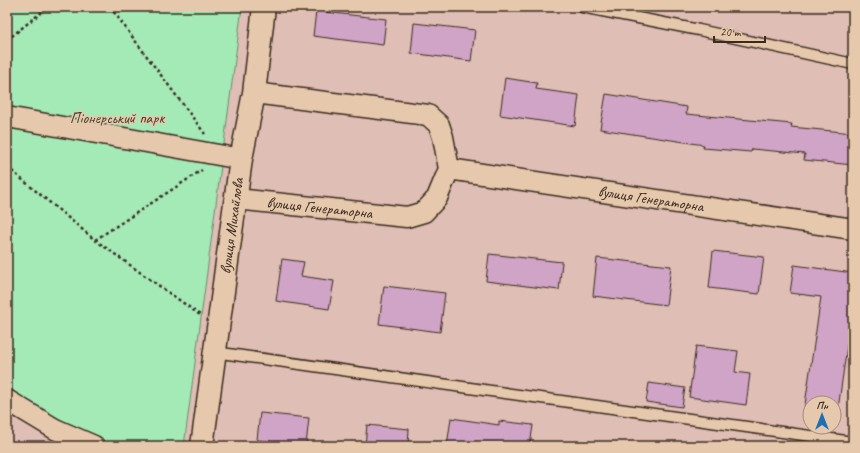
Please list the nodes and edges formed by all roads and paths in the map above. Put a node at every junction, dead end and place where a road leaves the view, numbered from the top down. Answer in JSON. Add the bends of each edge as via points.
{"nodes":[{"id":1,"x":48,"y":7,"type":"edge"},
{"id":2,"x":110,"y":7,"type":"edge"},
{"id":3,"x":264,"y":7,"type":"edge"},
{"id":4,"x":582,"y":7,"type":"edge"},
{"id":5,"x":7,"y":40,"type":"edge"},
{"id":6,"x":853,"y":64,"type":"edge"},
{"id":7,"x":254,"y":93,"type":"junction"},
{"id":8,"x":7,"y":117,"type":"edge"},
{"id":9,"x":231,"y":158,"type":"junction"},
{"id":10,"x":7,"y":167,"type":"edge"},
{"id":11,"x":449,"y":170,"type":"junction"},
{"id":12,"x":236,"y":199,"type":"junction"},
{"id":13,"x":853,"y":229,"type":"edge"},
{"id":14,"x":95,"y":240,"type":"junction"},
{"id":15,"x":201,"y":316,"type":"dead end"},
{"id":16,"x":214,"y":352,"type":"junction"},
{"id":17,"x":7,"y":400,"type":"edge"},
{"id":18,"x":853,"y":442,"type":"edge"},
{"id":19,"x":94,"y":446,"type":"edge"},
{"id":20,"x":202,"y":446,"type":"edge"}],
"edges":[{"from":1,"to":5,"type":"path"},
{"from":2,"to":9,"type":"path"},
{"from":3,"to":7,"type":"street","name":"вулиця Михайлова"},
{"from":4,"to":6,"type":"lane"},
{"from":7,"to":9,"type":"street","name":"вулиця Михайлова"},
{"from":7,"to":11,"type":"street","via":[[428,115],[439,125]]},
{"from":8,"to":9,"type":"street"},
{"from":9,"to":12,"type":"street","name":"вулиця Михайлова"},
{"from":9,"to":14,"type":"path"},
{"from":10,"to":14,"type":"path"},
{"from":11,"to":12,"type":"street","name":"вулиця Генераторна","via":[[437,198],[424,212],[407,217]]},
{"from":11,"to":13,"type":"street","name":"вулиця Генераторна"},
{"from":12,"to":16,"type":"street","name":"вулиця Михайлова"},
{"from":14,"to":15,"type":"path"},
{"from":16,"to":18,"type":"lane"},
{"from":16,"to":20,"type":"street","name":"вулиця Михайлова"},
{"from":17,"to":19,"type":"street","via":[[55,429]]}]}
